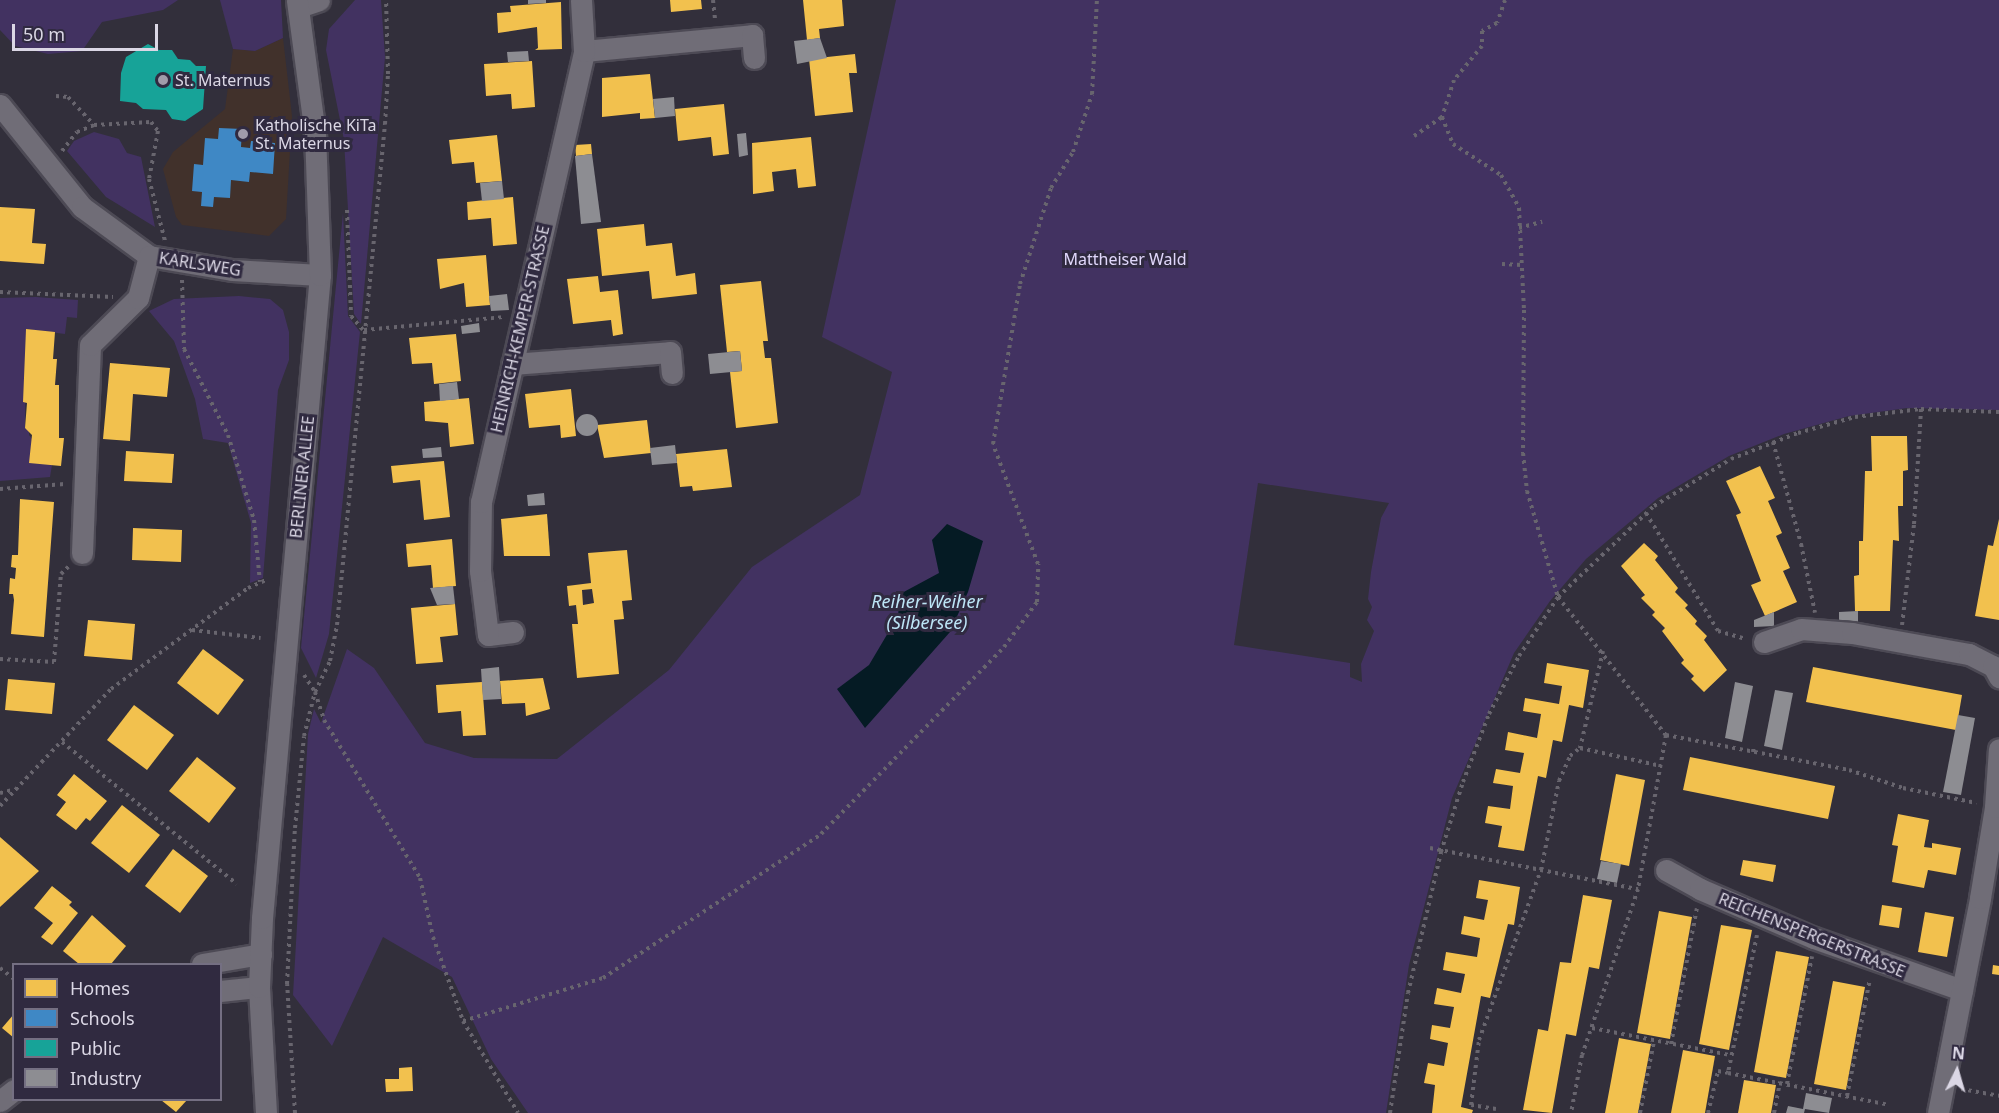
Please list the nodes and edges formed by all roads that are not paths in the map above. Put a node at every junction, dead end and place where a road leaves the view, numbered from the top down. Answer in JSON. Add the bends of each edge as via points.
{"nodes":[{"id":1,"x":581,"y":0,"type":"edge"},
{"id":2,"x":305,"y":2,"type":"edge"},
{"id":3,"x":584,"y":51,"type":"junction"},
{"id":4,"x":754,"y":58,"type":"dead end"},
{"id":5,"x":0,"y":105,"type":"edge"},
{"id":6,"x":167,"y":259,"type":"junction"},
{"id":7,"x":320,"y":275,"type":"junction"},
{"id":8,"x":512,"y":364,"type":"junction"},
{"id":9,"x":672,"y":373,"type":"dead end"},
{"id":10,"x":82,"y":553,"type":"road end"},
{"id":11,"x":513,"y":632,"type":"dead end"},
{"id":12,"x":1764,"y":642,"type":"dead end"},
{"id":13,"x":1999,"y":677,"type":"edge"},
{"id":14,"x":1999,"y":750,"type":"edge"},
{"id":15,"x":1666,"y":870,"type":"dead end"},
{"id":16,"x":1990,"y":900,"type":"edge"},
{"id":17,"x":261,"y":954,"type":"junction"},
{"id":18,"x":208,"y":963,"type":"edge"},
{"id":19,"x":259,"y":987,"type":"junction"},
{"id":20,"x":1962,"y":990,"type":"junction"},
{"id":21,"x":222,"y":991,"type":"edge"},
{"id":22,"x":12,"y":1092,"type":"edge"},
{"id":23,"x":0,"y":1101,"type":"edge"},
{"id":24,"x":266,"y":1113,"type":"edge"},
{"id":25,"x":1938,"y":1113,"type":"edge"}],
"edges":[{"from":1,"to":3,"type":"street","name":"HEINRICH-KEMPER-STRASSE"},
{"from":2,"to":7,"type":"street","name":"BERLINER ALLEE"},
{"from":3,"to":4,"type":"street","via":[[752,35]]},
{"from":3,"to":8,"type":"street","name":"HEINRICH-KEMPER-STRASSE"},
{"from":5,"to":6,"type":"street","name":"KARLSWEG","via":[[82,207]]},
{"from":6,"to":7,"type":"street","name":"KARLSWEG","via":[[232,270]]},
{"from":6,"to":10,"type":"street","via":[[138,298],[90,345]]},
{"from":7,"to":17,"type":"street","name":"BERLINER ALLEE"},
{"from":8,"to":9,"type":"street","via":[[670,352]]},
{"from":8,"to":11,"type":"street","name":"HEINRICH-KEMPER-STRASSE","via":[[481,502],[480,570],[488,635]]},
{"from":12,"to":13,"type":"street","via":[[1801,629],[1900,640],[1981,658],[1994,666]]},
{"from":14,"to":16,"type":"street"},
{"from":15,"to":20,"type":"street","name":"REICHENSPERGERSTRASSE","via":[[1700,889],[1814,938]]},
{"from":16,"to":20,"type":"street"},
{"from":17,"to":18,"type":"street"},
{"from":17,"to":19,"type":"street","name":"BERLINER ALLEE"},
{"from":19,"to":21,"type":"street"},
{"from":19,"to":24,"type":"street","name":"BERLINER ALLEE"},
{"from":20,"to":25,"type":"street"},
{"from":22,"to":23,"type":"street"}]}
